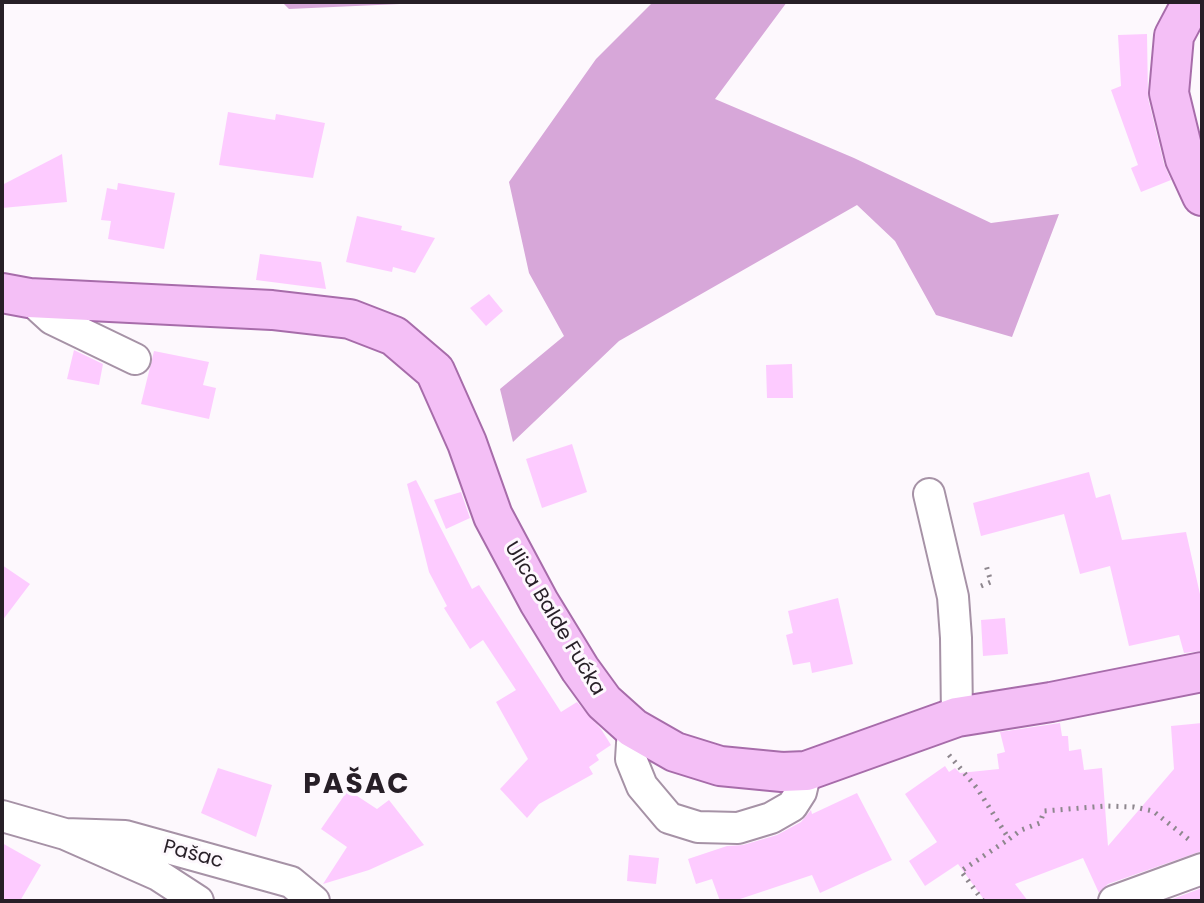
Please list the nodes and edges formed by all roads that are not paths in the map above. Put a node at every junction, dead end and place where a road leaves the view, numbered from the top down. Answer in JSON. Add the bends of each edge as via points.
{"nodes":[{"id":1,"x":1192,"y":2,"type":"edge"},
{"id":2,"x":1202,"y":196,"type":"edge"},
{"id":3,"x":15,"y":296,"type":"edge"},
{"id":4,"x":135,"y":359,"type":"dead end"},
{"id":5,"x":929,"y":494,"type":"dead end"},
{"id":6,"x":1202,"y":672,"type":"edge"},
{"id":7,"x":957,"y":717,"type":"junction"},
{"id":8,"x":633,"y":728,"type":"junction"},
{"id":9,"x":806,"y":771,"type":"junction"},
{"id":10,"x":2,"y":816,"type":"edge"},
{"id":11,"x":65,"y":834,"type":"junction"},
{"id":12,"x":1202,"y":869,"type":"edge"},
{"id":13,"x":198,"y":901,"type":"edge"},
{"id":14,"x":314,"y":901,"type":"edge"},
{"id":15,"x":1114,"y":901,"type":"edge"}],
"edges":[{"from":1,"to":2,"type":"main road","via":[[1174,36],[1169,93],[1185,159]]},
{"from":3,"to":4,"type":"street"},
{"from":3,"to":8,"type":"main road","name":"Ulica Balde Fućka","via":[[272,310],[350,319],[394,336],[435,371],[493,516],[539,602],[604,702]]},
{"from":5,"to":7,"type":"street","via":[[953,597]]},
{"from":6,"to":7,"type":"main road","name":"Ulica Balde Fućka"},
{"from":7,"to":9,"type":"main road","name":"Ulica Balde Fućka"},
{"from":8,"to":9,"type":"main road","name":"Ulica Balde Fućka","via":[[675,752],[720,766]]},
{"from":8,"to":9,"type":"street","via":[[631,759],[642,786],[669,818],[698,827],[738,828],[771,818],[792,806]]},
{"from":10,"to":11,"type":"street","name":"Pašac"},
{"from":11,"to":13,"type":"street","name":"Pašac","via":[[158,875]]},
{"from":11,"to":14,"type":"street","name":"Pašac","via":[[140,840],[291,882]]},
{"from":12,"to":15,"type":"street"}]}
